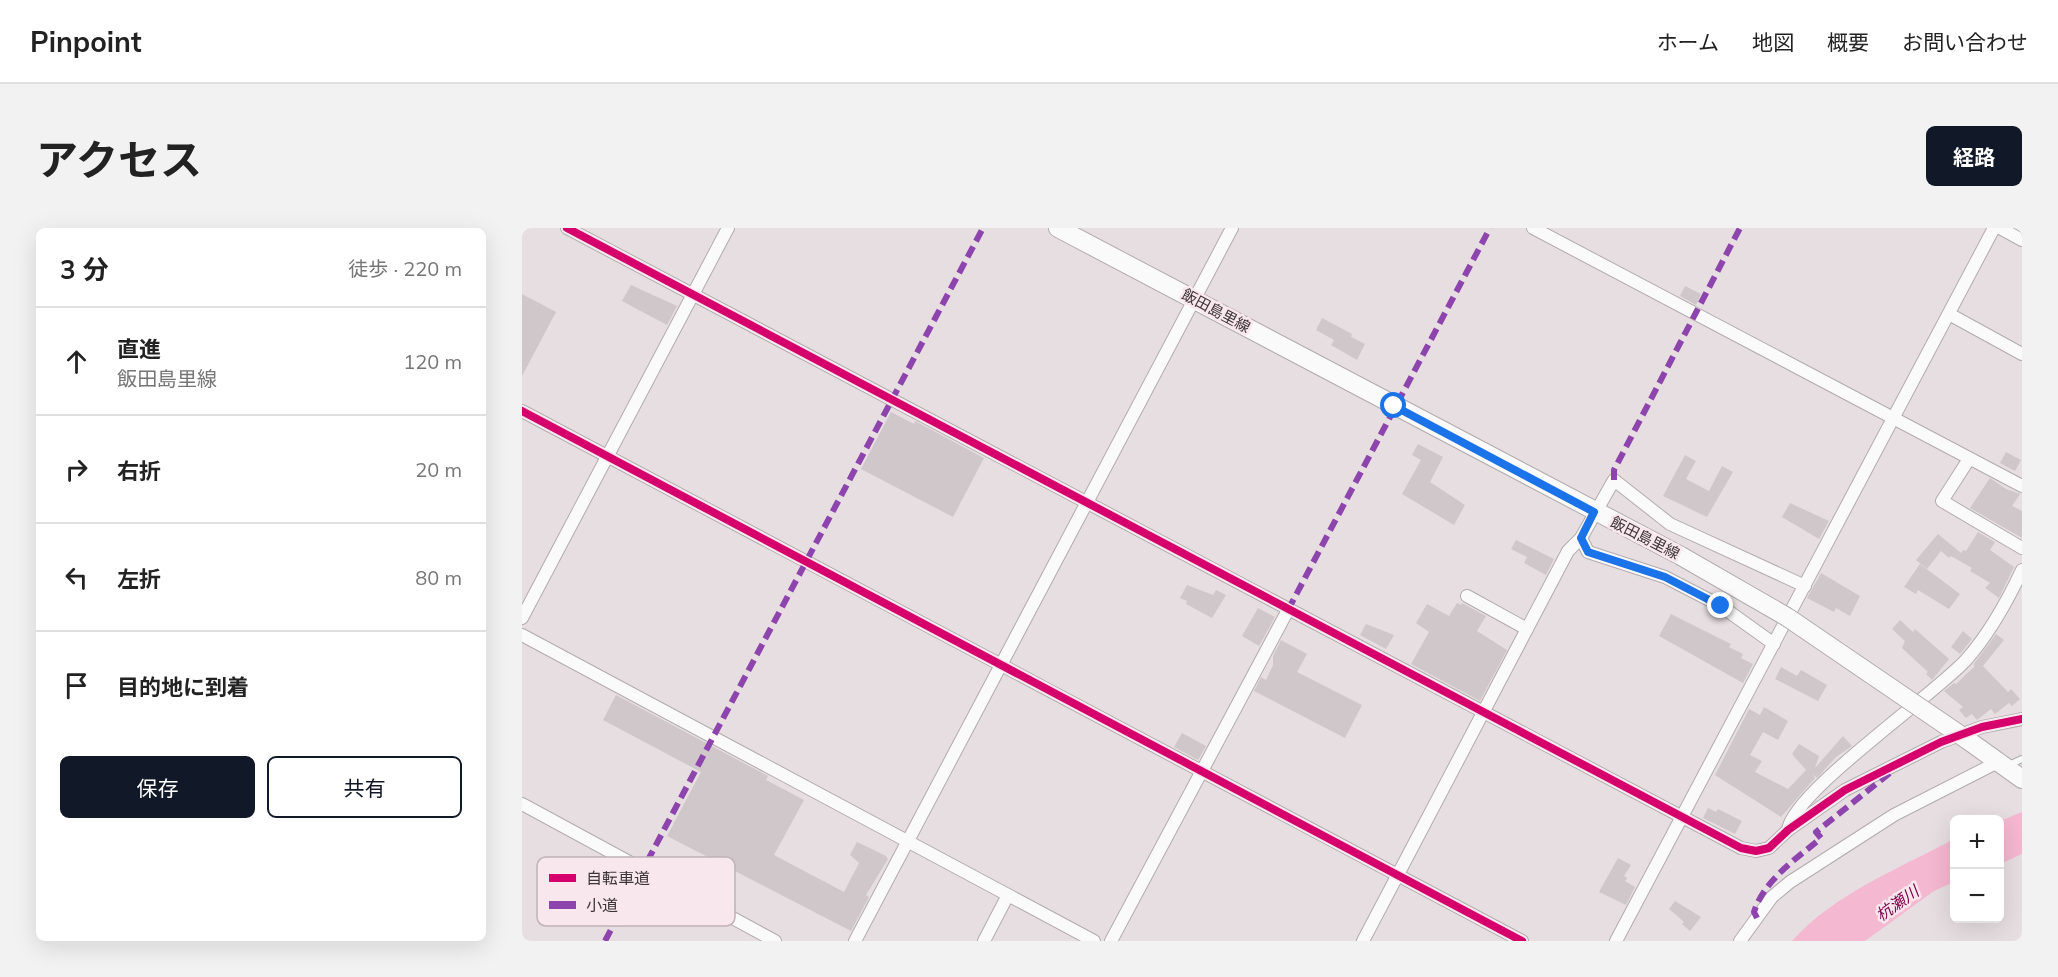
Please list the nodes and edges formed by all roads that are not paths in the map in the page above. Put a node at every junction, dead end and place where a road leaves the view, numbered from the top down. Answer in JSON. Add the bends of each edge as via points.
{"nodes":[{"id":1,"x":567,"y":228,"type":"edge"},
{"id":2,"x":728,"y":228,"type":"edge"},
{"id":3,"x":1058,"y":228,"type":"edge"},
{"id":4,"x":1232,"y":228,"type":"edge"},
{"id":5,"x":1533,"y":228,"type":"edge"},
{"id":6,"x":1994,"y":228,"type":"edge"},
{"id":7,"x":2000,"y":228,"type":"edge"},
{"id":8,"x":2022,"y":240,"type":"edge"},
{"id":9,"x":693,"y":294,"type":"junction"},
{"id":10,"x":1194,"y":300,"type":"junction"},
{"id":11,"x":1949,"y":315,"type":"junction"},
{"id":12,"x":2022,"y":354,"type":"edge"},
{"id":13,"x":522,"y":411,"type":"edge"},
{"id":14,"x":1893,"y":420,"type":"junction"},
{"id":15,"x":608,"y":456,"type":"junction"},
{"id":16,"x":1969,"y":459,"type":"junction"},
{"id":17,"x":2022,"y":486,"type":"edge"},
{"id":18,"x":1088,"y":504,"type":"junction"},
{"id":19,"x":1594,"y":512,"type":"junction"},
{"id":20,"x":1581,"y":538,"type":"junction"},
{"id":21,"x":2022,"y":548,"type":"edge"},
{"id":22,"x":2022,"y":570,"type":"edge"},
{"id":23,"x":1805,"y":586,"type":"junction"},
{"id":24,"x":1467,"y":596,"type":"dead end"},
{"id":25,"x":1288,"y":610,"type":"junction"},
{"id":26,"x":522,"y":618,"type":"edge"},
{"id":27,"x":1527,"y":629,"type":"junction"},
{"id":28,"x":522,"y":635,"type":"edge"},
{"id":29,"x":1774,"y":644,"type":"junction"},
{"id":30,"x":1001,"y":666,"type":"junction"},
{"id":31,"x":1483,"y":714,"type":"junction"},
{"id":32,"x":2022,"y":719,"type":"edge"},
{"id":33,"x":2013,"y":768,"type":"edge"},
{"id":34,"x":1201,"y":772,"type":"junction"},
{"id":35,"x":522,"y":804,"type":"edge"},
{"id":36,"x":1682,"y":817,"type":"junction"},
{"id":37,"x":1788,"y":830,"type":"junction"},
{"id":38,"x":907,"y":842,"type":"junction"},
{"id":39,"x":620,"y":857,"type":"edge"},
{"id":40,"x":1398,"y":875,"type":"junction"},
{"id":41,"x":1008,"y":896,"type":"junction"},
{"id":42,"x":735,"y":919,"type":"edge"},
{"id":43,"x":775,"y":941,"type":"edge"},
{"id":44,"x":855,"y":941,"type":"edge"},
{"id":45,"x":984,"y":941,"type":"edge"},
{"id":46,"x":1094,"y":941,"type":"edge"},
{"id":47,"x":1111,"y":941,"type":"edge"},
{"id":48,"x":1363,"y":941,"type":"edge"},
{"id":49,"x":1522,"y":941,"type":"edge"},
{"id":50,"x":1616,"y":941,"type":"edge"},
{"id":51,"x":1740,"y":941,"type":"edge"}],
"edges":[{"from":1,"to":9,"type":"street"},
{"from":2,"to":9,"type":"street"},
{"from":3,"to":10,"type":"main road","name":"飯田島里線"},
{"from":4,"to":10,"type":"street"},
{"from":5,"to":14,"type":"street"},
{"from":6,"to":11,"type":"street"},
{"from":7,"to":8,"type":"street"},
{"from":9,"to":15,"type":"street"},
{"from":9,"to":18,"type":"street"},
{"from":10,"to":18,"type":"street"},
{"from":10,"to":19,"type":"main road","name":"飯田島里線"},
{"from":11,"to":12,"type":"street"},
{"from":11,"to":14,"type":"street"},
{"from":13,"to":15,"type":"street"},
{"from":14,"to":16,"type":"street"},
{"from":14,"to":23,"type":"street"},
{"from":15,"to":26,"type":"street"},
{"from":15,"to":30,"type":"street"},
{"from":16,"to":17,"type":"street"},
{"from":16,"to":21,"type":"street","via":[[1942,501]]},
{"from":18,"to":25,"type":"street"},
{"from":18,"to":30,"type":"street"},
{"from":19,"to":20,"type":"street"},
{"from":19,"to":23,"type":"street","via":[[1614,480],[1670,524]]},
{"from":19,"to":33,"type":"main road","name":"飯田島里線","bridge":true,"via":[[1787,617]]},
{"from":20,"to":27,"type":"street","via":[[1568,551]]},
{"from":20,"to":29,"type":"street","via":[[1588,552],[1665,577],[1721,606]]},
{"from":22,"to":37,"type":"street","via":[[2003,609],[1967,659],[1819,787],[1789,820]]},
{"from":23,"to":29,"type":"street"},
{"from":24,"to":27,"type":"street"},
{"from":25,"to":31,"type":"street"},
{"from":25,"to":34,"type":"street"},
{"from":27,"to":31,"type":"street"},
{"from":28,"to":38,"type":"street"},
{"from":29,"to":36,"type":"street"},
{"from":30,"to":34,"type":"street"},
{"from":30,"to":38,"type":"street"},
{"from":31,"to":36,"type":"street"},
{"from":31,"to":40,"type":"street"},
{"from":32,"to":37,"type":"street","via":[[1982,726],[1941,742],[1845,790]]},
{"from":33,"to":51,"type":"street","via":[[1974,777],[1894,815],[1790,882],[1772,897]]},
{"from":34,"to":40,"type":"street"},
{"from":34,"to":47,"type":"street"},
{"from":35,"to":39,"type":"street"},
{"from":36,"to":37,"type":"street","via":[[1741,848],[1756,851],[1769,848]]},
{"from":36,"to":50,"type":"street"},
{"from":38,"to":41,"type":"street"},
{"from":38,"to":44,"type":"street"},
{"from":40,"to":48,"type":"street"},
{"from":40,"to":49,"type":"street"},
{"from":41,"to":45,"type":"street"},
{"from":41,"to":46,"type":"street"},
{"from":42,"to":43,"type":"street"}]}
